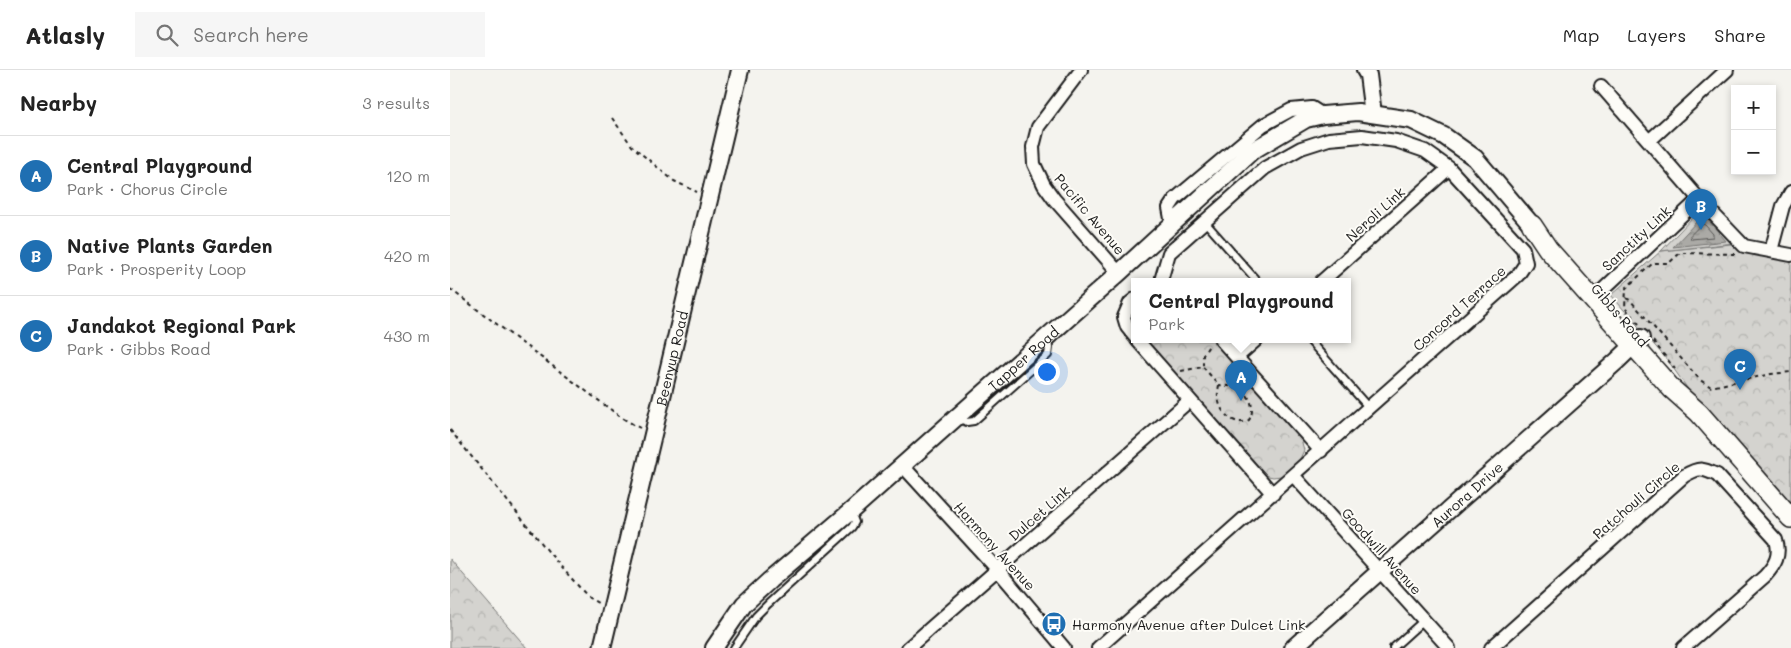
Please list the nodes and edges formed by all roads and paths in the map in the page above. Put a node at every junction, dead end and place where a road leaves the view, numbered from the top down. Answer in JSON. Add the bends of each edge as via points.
{"nodes":[{"id":1,"x":740,"y":70,"type":"edge"},
{"id":2,"x":1081,"y":70,"type":"edge"},
{"id":3,"x":1360,"y":70,"type":"edge"},
{"id":4,"x":1365,"y":70,"type":"edge"},
{"id":5,"x":1727,"y":70,"type":"edge"},
{"id":6,"x":1601,"y":86,"type":"dead end"},
{"id":7,"x":1365,"y":113,"type":"junction"},
{"id":8,"x":612,"y":118,"type":"dead end"},
{"id":9,"x":1649,"y":141,"type":"junction"},
{"id":10,"x":1449,"y":168,"type":"junction"},
{"id":11,"x":1791,"y":192,"type":"edge"},
{"id":12,"x":710,"y":199,"type":"junction"},
{"id":13,"x":1699,"y":199,"type":"junction"},
{"id":14,"x":1205,"y":222,"type":"junction"},
{"id":15,"x":1532,"y":225,"type":"joint"},
{"id":16,"x":1771,"y":251,"type":"junction"},
{"id":17,"x":1744,"y":255,"type":"dead end"},
{"id":18,"x":1791,"y":255,"type":"edge"},
{"id":19,"x":1119,"y":273,"type":"junction"},
{"id":20,"x":1162,"y":278,"type":"edge"},
{"id":21,"x":1254,"y":278,"type":"edge"},
{"id":22,"x":1325,"y":278,"type":"edge"},
{"id":23,"x":450,"y":289,"type":"edge"},
{"id":24,"x":1597,"y":295,"type":"junction"},
{"id":25,"x":1626,"y":298,"type":"junction"},
{"id":26,"x":1131,"y":302,"type":"edge"},
{"id":27,"x":1625,"y":308,"type":"dead end"},
{"id":28,"x":1131,"y":332,"type":"edge"},
{"id":29,"x":1637,"y":341,"type":"junction"},
{"id":30,"x":1140,"y":343,"type":"edge"},
{"id":31,"x":1211,"y":343,"type":"edge"},
{"id":32,"x":1225,"y":343,"type":"edge"},
{"id":33,"x":1253,"y":343,"type":"edge"},
{"id":34,"x":1312,"y":343,"type":"edge"},
{"id":35,"x":1237,"y":357,"type":"junction"},
{"id":36,"x":1202,"y":367,"type":"junction"},
{"id":37,"x":1791,"y":372,"type":"edge"},
{"id":38,"x":1171,"y":379,"type":"junction"},
{"id":39,"x":1219,"y":385,"type":"junction"},
{"id":40,"x":1190,"y":400,"type":"junction"},
{"id":41,"x":1369,"y":408,"type":"junction"},
{"id":42,"x":450,"y":430,"type":"edge"},
{"id":43,"x":654,"y":435,"type":"junction"},
{"id":44,"x":1321,"y":451,"type":"junction"},
{"id":45,"x":902,"y":465,"type":"junction"},
{"id":46,"x":1293,"y":475,"type":"junction"},
{"id":47,"x":1273,"y":494,"type":"junction"},
{"id":48,"x":851,"y":511,"type":"junction"},
{"id":49,"x":1791,"y":518,"type":"edge"},
{"id":50,"x":997,"y":569,"type":"junction"},
{"id":51,"x":1379,"y":570,"type":"junction"},
{"id":52,"x":612,"y":610,"type":"junction"},
{"id":53,"x":1424,"y":620,"type":"junction"},
{"id":54,"x":602,"y":648,"type":"edge"},
{"id":55,"x":714,"y":648,"type":"edge"},
{"id":56,"x":734,"y":648,"type":"edge"},
{"id":57,"x":908,"y":648,"type":"edge"},
{"id":58,"x":1064,"y":648,"type":"edge"},
{"id":59,"x":1098,"y":648,"type":"edge"},
{"id":60,"x":1293,"y":648,"type":"edge"},
{"id":61,"x":1393,"y":648,"type":"edge"},
{"id":62,"x":1449,"y":648,"type":"edge"},
{"id":63,"x":1491,"y":648,"type":"edge"},
{"id":64,"x":1683,"y":648,"type":"edge"}],
"edges":[{"from":1,"to":12,"type":"street","name":"Beenyup Road"},
{"from":2,"to":19,"type":"street","name":"Pacific Avenue","via":[[1038,127],[1033,148],[1034,164],[1054,200]]},
{"from":3,"to":7,"type":"street"},
{"from":4,"to":7,"type":"street","via":[[1368,75]]},
{"from":5,"to":9,"type":"street"},
{"from":6,"to":9,"type":"street"},
{"from":7,"to":15,"type":"street","name":"Gibbs Road","via":[[1411,120],[1444,136],[1475,158]]},
{"from":7,"to":19,"type":"street","name":"Tapper Road","via":[[1306,118],[1252,151]]},
{"from":8,"to":12,"type":"path","via":[[632,146],[674,181]]},
{"from":9,"to":13,"type":"street"},
{"from":10,"to":14,"type":"street","name":"Concord Terrace","via":[[1425,151],[1396,141],[1362,136],[1329,138],[1301,148],[1266,168]]},
{"from":10,"to":22,"type":"street","name":"Neroli Link"},
{"from":10,"to":41,"type":"street","name":"Concord Terrace","via":[[1523,249],[1526,262],[1518,275]]},
{"from":11,"to":16,"type":"street","via":[[1783,206]]},
{"from":12,"to":43,"type":"street","name":"Beenyup Road"},
{"from":13,"to":16,"type":"street","via":[[1744,246]]},
{"from":13,"to":24,"type":"street","name":"Sanctity Link"},
{"from":14,"to":20,"type":"street","name":"Concord Terrace","via":[[1169,253]]},
{"from":14,"to":21,"type":"lane"},
{"from":15,"to":24,"type":"main road","name":"Gibbs Road","via":[[1548,249]]},
{"from":16,"to":18,"type":"street"},
{"from":17,"to":25,"type":"path","via":[[1680,253],[1669,263],[1653,263],[1626,288]]},
{"from":19,"to":45,"type":"street","name":"Tapper Road"},
{"from":23,"to":43,"type":"path","via":[[622,418]]},
{"from":24,"to":29,"type":"main road","name":"Gibbs Road"},
{"from":25,"to":27,"type":"path"},
{"from":25,"to":37,"type":"path","via":[[1700,380],[1711,388]]},
{"from":26,"to":28,"type":"street","via":[[1124,317]]},
{"from":29,"to":49,"type":"main road","name":"Gibbs Road","via":[[1672,389],[1699,413]]},
{"from":29,"to":51,"type":"street","name":"Aurora Drive"},
{"from":30,"to":38,"type":"street"},
{"from":31,"to":36,"type":"path","via":[[1204,350]]},
{"from":32,"to":35,"type":"street"},
{"from":33,"to":35,"type":"street"},
{"from":34,"to":41,"type":"lane"},
{"from":35,"to":44,"type":"street"},
{"from":36,"to":38,"type":"path","via":[[1183,370]]},
{"from":36,"to":39,"type":"path"},
{"from":38,"to":40,"type":"street"},
{"from":39,"to":39,"type":"path","via":[[1218,402],[1226,415],[1237,422],[1249,420],[1253,408],[1246,394],[1239,388]]},
{"from":40,"to":47,"type":"street"},
{"from":40,"to":50,"type":"street","name":"Dulcet Link"},
{"from":41,"to":44,"type":"street","name":"Concord Terrace"},
{"from":42,"to":52,"type":"path","via":[[589,598]]},
{"from":43,"to":52,"type":"street","name":"Beenyup Road"},
{"from":44,"to":46,"type":"street","name":"Concord Terrace"},
{"from":45,"to":48,"type":"street","name":"Tapper Road"},
{"from":45,"to":50,"type":"street","name":"Harmony Avenue"},
{"from":46,"to":47,"type":"street","name":"Concord Terrace"},
{"from":46,"to":51,"type":"street","name":"Goodwill Avenue"},
{"from":47,"to":59,"type":"street","name":"Concord Terrace"},
{"from":48,"to":55,"type":"street","name":"Tapper Road","via":[[744,604]]},
{"from":48,"to":56,"type":"lane","via":[[852,527],[756,616]]},
{"from":50,"to":57,"type":"street","name":"Dulcet Link"},
{"from":50,"to":58,"type":"street","name":"Harmony Avenue"},
{"from":51,"to":53,"type":"street","name":"Goodwill Avenue"},
{"from":51,"to":60,"type":"street","name":"Aurora Drive"},
{"from":52,"to":54,"type":"street","name":"Beenyup Road"},
{"from":53,"to":61,"type":"lane"},
{"from":53,"to":62,"type":"street","name":"Goodwill Avenue"},
{"from":63,"to":64,"type":"street","name":"Patchouli Circle","via":[[1684,476],[1695,469],[1705,469],[1717,475],[1776,540],[1778,556],[1765,576]]}]}
